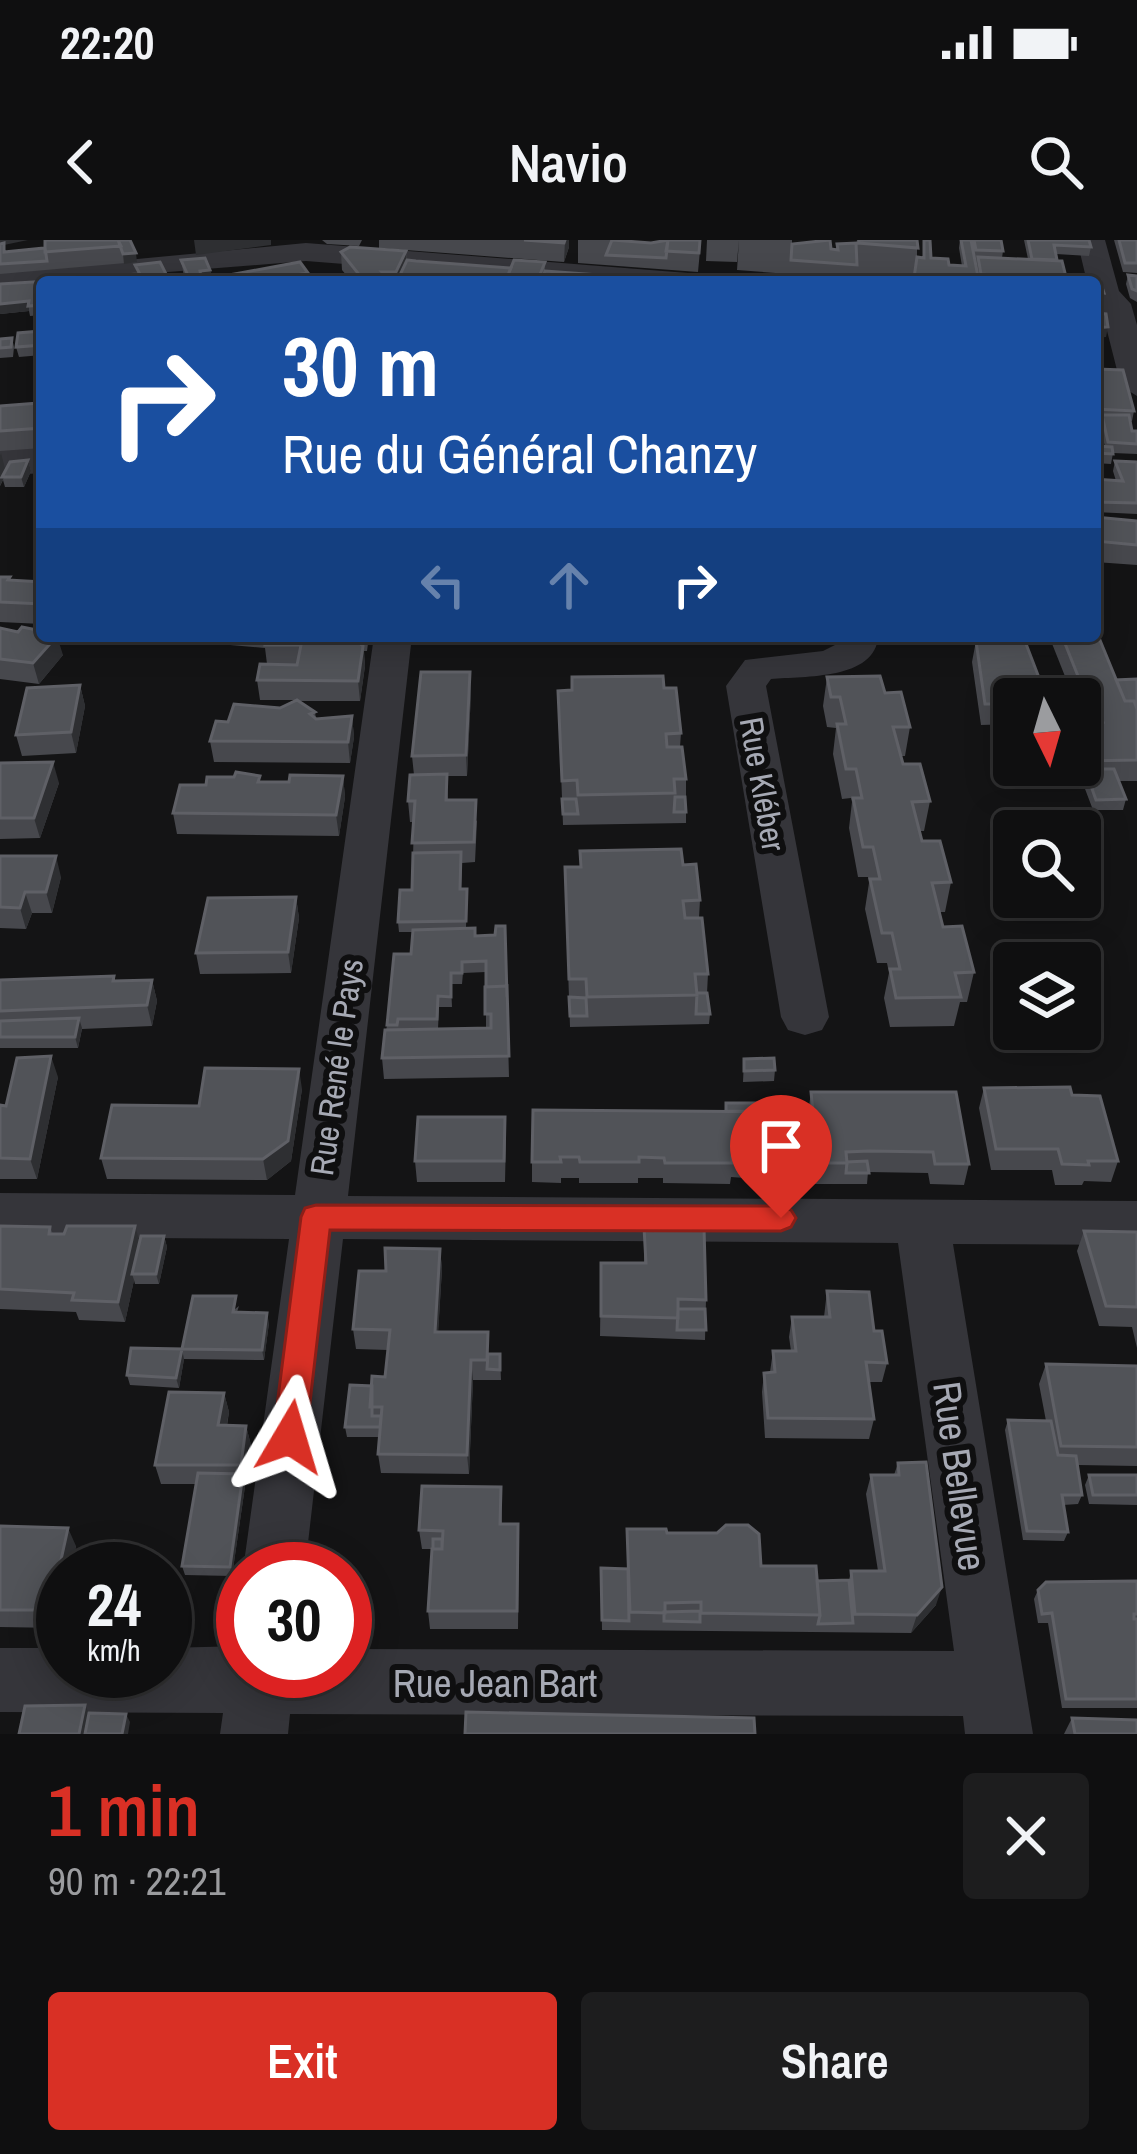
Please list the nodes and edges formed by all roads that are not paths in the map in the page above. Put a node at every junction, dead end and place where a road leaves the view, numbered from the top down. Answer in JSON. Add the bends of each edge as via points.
{"nodes":[{"id":1,"x":1091,"y":240,"type":"edge"},
{"id":2,"x":301,"y":246,"type":"edge"},
{"id":3,"x":43,"y":276,"type":"edge"},
{"id":4,"x":327,"y":276,"type":"edge"},
{"id":5,"x":624,"y":276,"type":"edge"},
{"id":6,"x":1100,"y":276,"type":"edge"},
{"id":7,"x":36,"y":277,"type":"edge"},
{"id":8,"x":1101,"y":279,"type":"edge"},
{"id":9,"x":0,"y":281,"type":"edge"},
{"id":10,"x":1117,"y":316,"type":"edge"},
{"id":11,"x":1137,"y":386,"type":"edge"},
{"id":12,"x":36,"y":460,"type":"edge"},
{"id":13,"x":0,"y":463,"type":"edge"},
{"id":14,"x":392,"y":642,"type":"edge"},
{"id":15,"x":859,"y":642,"type":"edge"},
{"id":16,"x":806,"y":1018,"type":"dead end"},
{"id":17,"x":0,"y":1215,"type":"edge"},
{"id":18,"x":316,"y":1217,"type":"junction"},
{"id":19,"x":922,"y":1219,"type":"junction"},
{"id":20,"x":1137,"y":1223,"type":"edge"},
{"id":21,"x":277,"y":1542,"type":"edge"},
{"id":22,"x":0,"y":1679,"type":"edge"},
{"id":23,"x":216,"y":1693,"type":"edge"},
{"id":24,"x":371,"y":1698,"type":"edge"},
{"id":25,"x":995,"y":1709,"type":"edge"}],
"edges":[{"from":1,"to":6,"type":"street"},
{"from":2,"to":3,"type":"street"},
{"from":2,"to":4,"type":"street"},
{"from":2,"to":5,"type":"street"},
{"from":7,"to":9,"type":"street"},
{"from":8,"to":10,"type":"street"},
{"from":10,"to":11,"type":"street"},
{"from":12,"to":13,"type":"street"},
{"from":14,"to":18,"type":"street","name":"Rue René le Pays"},
{"from":15,"to":16,"type":"street","name":"Rue Kléber","via":[[831,662],[759,668],[746,686]]},
{"from":17,"to":18,"type":"street"},
{"from":18,"to":19,"type":"street"},
{"from":18,"to":21,"type":"street","name":"Rue René le Pays"},
{"from":19,"to":20,"type":"street"},
{"from":19,"to":25,"type":"street","name":"Rue Bellevue"},
{"from":22,"to":23,"type":"street","name":"Rue Jean Bart"},
{"from":24,"to":25,"type":"street","name":"Rue Jean Bart"}]}
